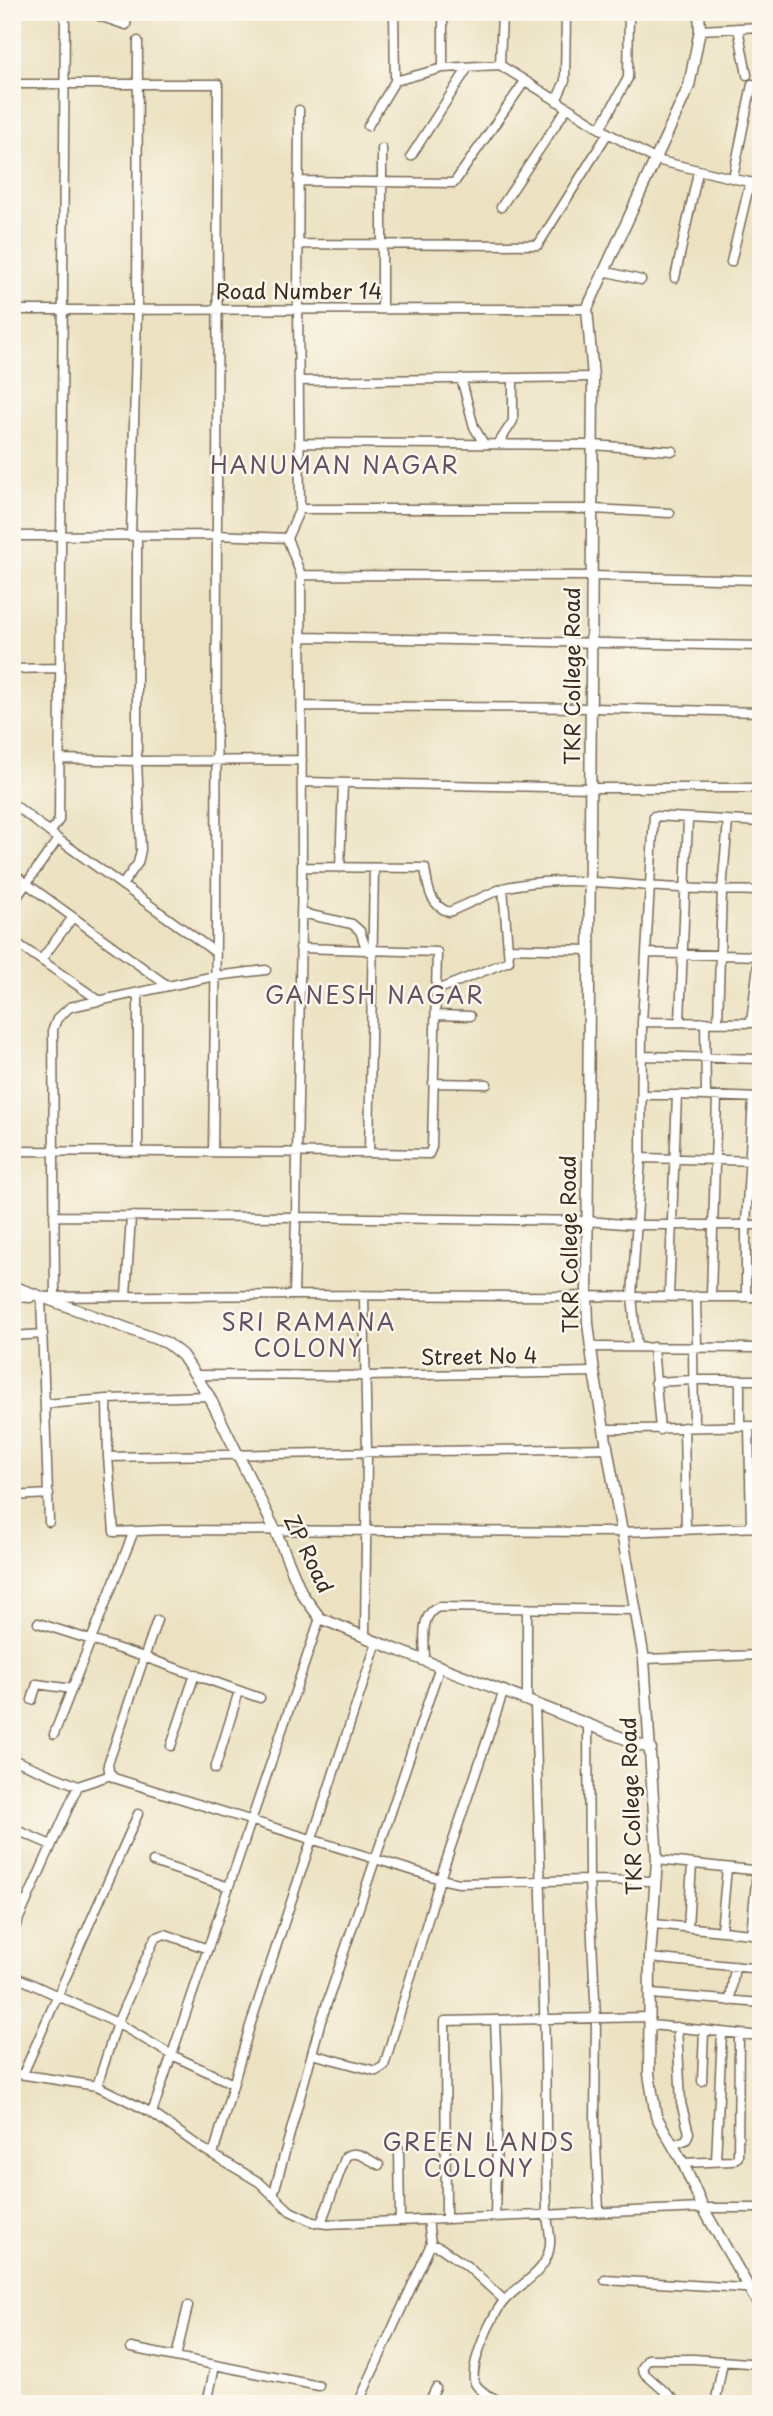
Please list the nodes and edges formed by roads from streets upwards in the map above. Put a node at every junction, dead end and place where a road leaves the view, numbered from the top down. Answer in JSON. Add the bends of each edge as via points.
{"nodes":[{"id":1,"x":65,"y":12,"type":"edge"},
{"id":2,"x":87,"y":12,"type":"edge"},
{"id":3,"x":128,"y":12,"type":"edge"},
{"id":4,"x":394,"y":12,"type":"edge"},
{"id":5,"x":443,"y":12,"type":"edge"},
{"id":6,"x":502,"y":12,"type":"edge"},
{"id":7,"x":566,"y":12,"type":"edge"},
{"id":8,"x":629,"y":12,"type":"edge"},
{"id":9,"x":699,"y":12,"type":"edge"},
{"id":10,"x":761,"y":27,"type":"edge"},
{"id":11,"x":738,"y":28,"type":"junction"},
{"id":12,"x":700,"y":30,"type":"junction"},
{"id":13,"x":138,"y":41,"type":"dead end"},
{"id":14,"x":500,"y":65,"type":"junction"},
{"id":15,"x":443,"y":68,"type":"junction"},
{"id":16,"x":467,"y":69,"type":"junction"},
{"id":17,"x":747,"y":75,"type":"dead end"},
{"id":18,"x":525,"y":80,"type":"junction"},
{"id":19,"x":395,"y":81,"type":"junction"},
{"id":20,"x":64,"y":83,"type":"junction"},
{"id":21,"x":12,"y":84,"type":"edge"},
{"id":22,"x":139,"y":84,"type":"junction"},
{"id":23,"x":752,"y":84,"type":"dead end"},
{"id":24,"x":556,"y":100,"type":"junction"},
{"id":25,"x":567,"y":108,"type":"junction"},
{"id":26,"x":299,"y":110,"type":"dead end"},
{"id":27,"x":368,"y":126,"type":"dead end"},
{"id":28,"x":604,"y":131,"type":"junction"},
{"id":29,"x":382,"y":149,"type":"dead end"},
{"id":30,"x":411,"y":156,"type":"dead end"},
{"id":31,"x":656,"y":160,"type":"junction"},
{"id":32,"x":698,"y":172,"type":"junction"},
{"id":33,"x":733,"y":178,"type":"junction"},
{"id":34,"x":298,"y":181,"type":"junction"},
{"id":35,"x":383,"y":181,"type":"junction"},
{"id":36,"x":750,"y":182,"type":"junction"},
{"id":37,"x":761,"y":185,"type":"edge"},
{"id":38,"x":501,"y":207,"type":"dead end"},
{"id":39,"x":298,"y":244,"type":"junction"},
{"id":40,"x":382,"y":244,"type":"junction"},
{"id":41,"x":731,"y":262,"type":"dead end"},
{"id":42,"x":604,"y":271,"type":"junction"},
{"id":43,"x":675,"y":278,"type":"dead end"},
{"id":44,"x":641,"y":280,"type":"dead end"},
{"id":45,"x":298,"y":309,"type":"junction"},
{"id":46,"x":382,"y":309,"type":"junction"},
{"id":47,"x":587,"y":309,"type":"junction"},
{"id":48,"x":12,"y":310,"type":"edge"},
{"id":49,"x":63,"y":310,"type":"junction"},
{"id":50,"x":137,"y":310,"type":"junction"},
{"id":51,"x":217,"y":310,"type":"junction"},
{"id":52,"x":593,"y":377,"type":"junction"},
{"id":53,"x":461,"y":378,"type":"junction"},
{"id":54,"x":513,"y":378,"type":"junction"},
{"id":55,"x":299,"y":381,"type":"junction"},
{"id":56,"x":299,"y":443,"type":"junction"},
{"id":57,"x":484,"y":444,"type":"junction"},
{"id":58,"x":498,"y":444,"type":"junction"},
{"id":59,"x":593,"y":445,"type":"junction"},
{"id":60,"x":673,"y":451,"type":"dead end"},
{"id":61,"x":300,"y":509,"type":"junction"},
{"id":62,"x":593,"y":509,"type":"junction"},
{"id":63,"x":670,"y":513,"type":"dead end"},
{"id":64,"x":216,"y":535,"type":"junction"},
{"id":65,"x":12,"y":536,"type":"edge"},
{"id":66,"x":60,"y":536,"type":"junction"},
{"id":67,"x":134,"y":536,"type":"junction"},
{"id":68,"x":287,"y":538,"type":"junction"},
{"id":69,"x":301,"y":575,"type":"junction"},
{"id":70,"x":592,"y":576,"type":"junction"},
{"id":71,"x":761,"y":580,"type":"edge"},
{"id":72,"x":301,"y":637,"type":"junction"},
{"id":73,"x":592,"y":643,"type":"junction"},
{"id":74,"x":761,"y":646,"type":"edge"},
{"id":75,"x":59,"y":668,"type":"junction"},
{"id":76,"x":12,"y":669,"type":"edge"},
{"id":77,"x":302,"y":706,"type":"junction"},
{"id":78,"x":592,"y":708,"type":"junction"},
{"id":79,"x":761,"y":712,"type":"edge"},
{"id":80,"x":60,"y":759,"type":"junction"},
{"id":81,"x":216,"y":760,"type":"junction"},
{"id":82,"x":302,"y":760,"type":"junction"},
{"id":83,"x":137,"y":761,"type":"junction"},
{"id":84,"x":302,"y":782,"type":"junction"},
{"id":85,"x":343,"y":783,"type":"junction"},
{"id":86,"x":592,"y":788,"type":"junction"},
{"id":87,"x":761,"y":788,"type":"edge"},
{"id":88,"x":12,"y":803,"type":"edge"},
{"id":89,"x":688,"y":819,"type":"junction"},
{"id":90,"x":728,"y":821,"type":"junction"},
{"id":91,"x":761,"y":822,"type":"edge"},
{"id":92,"x":54,"y":836,"type":"junction"},
{"id":93,"x":302,"y":867,"type":"junction"},
{"id":94,"x":340,"y":868,"type":"junction"},
{"id":95,"x":374,"y":869,"type":"junction"},
{"id":96,"x":12,"y":873,"type":"edge"},
{"id":97,"x":591,"y":880,"type":"junction"},
{"id":98,"x":27,"y":883,"type":"junction"},
{"id":99,"x":122,"y":885,"type":"junction"},
{"id":100,"x":649,"y":886,"type":"junction"},
{"id":101,"x":686,"y":887,"type":"junction"},
{"id":102,"x":503,"y":888,"type":"junction"},
{"id":103,"x":760,"y":888,"type":"edge"},
{"id":104,"x":722,"y":890,"type":"junction"},
{"id":105,"x":12,"y":904,"type":"edge"},
{"id":106,"x":301,"y":913,"type":"junction"},
{"id":107,"x":73,"y":917,"type":"junction"},
{"id":108,"x":12,"y":940,"type":"edge"},
{"id":109,"x":300,"y":948,"type":"junction"},
{"id":110,"x":508,"y":948,"type":"junction"},
{"id":111,"x":589,"y":950,"type":"junction"},
{"id":112,"x":370,"y":951,"type":"junction"},
{"id":113,"x":215,"y":952,"type":"junction"},
{"id":114,"x":646,"y":953,"type":"junction"},
{"id":115,"x":683,"y":955,"type":"junction"},
{"id":116,"x":721,"y":956,"type":"junction"},
{"id":117,"x":760,"y":956,"type":"edge"},
{"id":118,"x":41,"y":960,"type":"junction"},
{"id":119,"x":266,"y":970,"type":"dead end"},
{"id":120,"x":215,"y":976,"type":"junction"},
{"id":121,"x":168,"y":986,"type":"junction"},
{"id":122,"x":437,"y":990,"type":"junction"},
{"id":123,"x":138,"y":993,"type":"junction"},
{"id":124,"x":100,"y":1001,"type":"junction"},
{"id":125,"x":436,"y":1016,"type":"junction"},
{"id":126,"x":470,"y":1017,"type":"dead end"},
{"id":127,"x":680,"y":1021,"type":"junction"},
{"id":128,"x":718,"y":1021,"type":"junction"},
{"id":129,"x":642,"y":1022,"type":"junction"},
{"id":130,"x":705,"y":1022,"type":"junction"},
{"id":131,"x":751,"y":1023,"type":"junction"},
{"id":132,"x":761,"y":1023,"type":"edge"},
{"id":133,"x":642,"y":1056,"type":"junction"},
{"id":134,"x":707,"y":1058,"type":"junction"},
{"id":135,"x":761,"y":1059,"type":"edge"},
{"id":136,"x":433,"y":1083,"type":"junction"},
{"id":137,"x":487,"y":1084,"type":"dead end"},
{"id":138,"x":643,"y":1095,"type":"junction"},
{"id":139,"x":677,"y":1095,"type":"junction"},
{"id":140,"x":706,"y":1096,"type":"junction"},
{"id":141,"x":717,"y":1097,"type":"junction"},
{"id":142,"x":757,"y":1098,"type":"edge"},
{"id":143,"x":12,"y":1151,"type":"edge"},
{"id":144,"x":54,"y":1151,"type":"junction"},
{"id":145,"x":138,"y":1151,"type":"junction"},
{"id":146,"x":213,"y":1152,"type":"junction"},
{"id":147,"x":297,"y":1152,"type":"junction"},
{"id":148,"x":369,"y":1153,"type":"junction"},
{"id":149,"x":641,"y":1158,"type":"junction"},
{"id":150,"x":675,"y":1159,"type":"junction"},
{"id":151,"x":714,"y":1160,"type":"junction"},
{"id":152,"x":749,"y":1161,"type":"junction"},
{"id":153,"x":761,"y":1161,"type":"edge"},
{"id":154,"x":54,"y":1216,"type":"junction"},
{"id":155,"x":131,"y":1216,"type":"junction"},
{"id":156,"x":296,"y":1217,"type":"junction"},
{"id":157,"x":587,"y":1221,"type":"junction"},
{"id":158,"x":713,"y":1224,"type":"junction"},
{"id":159,"x":746,"y":1224,"type":"junction"},
{"id":160,"x":636,"y":1225,"type":"junction"},
{"id":161,"x":673,"y":1225,"type":"junction"},
{"id":162,"x":761,"y":1225,"type":"edge"},
{"id":163,"x":12,"y":1286,"type":"edge"},
{"id":164,"x":12,"y":1295,"type":"edge"},
{"id":165,"x":294,"y":1295,"type":"junction"},
{"id":166,"x":587,"y":1295,"type":"junction"},
{"id":167,"x":55,"y":1296,"type":"junction"},
{"id":168,"x":126,"y":1296,"type":"junction"},
{"id":169,"x":364,"y":1296,"type":"junction"},
{"id":170,"x":632,"y":1296,"type":"junction"},
{"id":171,"x":669,"y":1296,"type":"junction"},
{"id":172,"x":696,"y":1296,"type":"junction"},
{"id":173,"x":710,"y":1296,"type":"junction"},
{"id":174,"x":41,"y":1297,"type":"junction"},
{"id":175,"x":746,"y":1297,"type":"junction"},
{"id":176,"x":761,"y":1297,"type":"edge"},
{"id":177,"x":43,"y":1334,"type":"junction"},
{"id":178,"x":12,"y":1336,"type":"edge"},
{"id":179,"x":592,"y":1347,"type":"junction"},
{"id":180,"x":636,"y":1347,"type":"junction"},
{"id":181,"x":653,"y":1347,"type":"junction"},
{"id":182,"x":695,"y":1348,"type":"junction"},
{"id":183,"x":761,"y":1348,"type":"edge"},
{"id":184,"x":594,"y":1373,"type":"junction"},
{"id":185,"x":197,"y":1375,"type":"junction"},
{"id":186,"x":366,"y":1377,"type":"junction"},
{"id":187,"x":692,"y":1380,"type":"junction"},
{"id":188,"x":740,"y":1380,"type":"junction"},
{"id":189,"x":761,"y":1380,"type":"edge"},
{"id":190,"x":655,"y":1382,"type":"junction"},
{"id":191,"x":209,"y":1396,"type":"junction"},
{"id":192,"x":107,"y":1399,"type":"junction"},
{"id":193,"x":45,"y":1404,"type":"junction"},
{"id":194,"x":745,"y":1425,"type":"junction"},
{"id":195,"x":694,"y":1426,"type":"junction"},
{"id":196,"x":761,"y":1426,"type":"edge"},
{"id":197,"x":684,"y":1427,"type":"junction"},
{"id":198,"x":605,"y":1429,"type":"junction"},
{"id":199,"x":660,"y":1430,"type":"junction"},
{"id":200,"x":607,"y":1448,"type":"junction"},
{"id":201,"x":368,"y":1452,"type":"junction"},
{"id":202,"x":236,"y":1454,"type":"junction"},
{"id":203,"x":108,"y":1457,"type":"junction"},
{"id":204,"x":49,"y":1494,"type":"junction"},
{"id":205,"x":12,"y":1496,"type":"edge"},
{"id":206,"x":49,"y":1522,"type":"dead end"},
{"id":207,"x":751,"y":1527,"type":"junction"},
{"id":208,"x":761,"y":1527,"type":"edge"},
{"id":209,"x":366,"y":1530,"type":"junction"},
{"id":210,"x":686,"y":1530,"type":"junction"},
{"id":211,"x":134,"y":1531,"type":"junction"},
{"id":212,"x":276,"y":1532,"type":"junction"},
{"id":213,"x":621,"y":1532,"type":"junction"},
{"id":214,"x":527,"y":1609,"type":"junction"},
{"id":215,"x":634,"y":1610,"type":"junction"},
{"id":216,"x":320,"y":1618,"type":"junction"},
{"id":217,"x":157,"y":1620,"type":"dead end"},
{"id":218,"x":38,"y":1623,"type":"dead end"},
{"id":219,"x":365,"y":1636,"type":"junction"},
{"id":220,"x":90,"y":1640,"type":"junction"},
{"id":221,"x":376,"y":1642,"type":"junction"},
{"id":222,"x":761,"y":1655,"type":"edge"},
{"id":223,"x":144,"y":1657,"type":"junction"},
{"id":224,"x":644,"y":1659,"type":"junction"},
{"id":225,"x":425,"y":1660,"type":"junction"},
{"id":226,"x":440,"y":1667,"type":"junction"},
{"id":227,"x":195,"y":1674,"type":"junction"},
{"id":228,"x":72,"y":1689,"type":"junction"},
{"id":229,"x":504,"y":1690,"type":"junction"},
{"id":230,"x":239,"y":1691,"type":"junction"},
{"id":231,"x":260,"y":1698,"type":"dead end"},
{"id":232,"x":32,"y":1700,"type":"dead end"},
{"id":233,"x":531,"y":1702,"type":"junction"},
{"id":234,"x":588,"y":1725,"type":"junction"},
{"id":235,"x":54,"y":1734,"type":"dead end"},
{"id":236,"x":171,"y":1746,"type":"dead end"},
{"id":237,"x":651,"y":1749,"type":"junction"},
{"id":238,"x":12,"y":1759,"type":"edge"},
{"id":239,"x":215,"y":1769,"type":"dead end"},
{"id":240,"x":111,"y":1775,"type":"junction"},
{"id":241,"x":78,"y":1786,"type":"junction"},
{"id":242,"x":138,"y":1814,"type":"dead end"},
{"id":243,"x":252,"y":1820,"type":"junction"},
{"id":244,"x":12,"y":1828,"type":"edge"},
{"id":245,"x":312,"y":1838,"type":"junction"},
{"id":246,"x":51,"y":1845,"type":"junction"},
{"id":247,"x":376,"y":1858,"type":"junction"},
{"id":248,"x":657,"y":1860,"type":"junction"},
{"id":249,"x":153,"y":1862,"type":"dead end"},
{"id":250,"x":692,"y":1864,"type":"junction"},
{"id":251,"x":727,"y":1868,"type":"junction"},
{"id":252,"x":759,"y":1871,"type":"edge"},
{"id":253,"x":440,"y":1879,"type":"junction"},
{"id":254,"x":540,"y":1880,"type":"junction"},
{"id":255,"x":589,"y":1880,"type":"junction"},
{"id":256,"x":656,"y":1881,"type":"junction"},
{"id":257,"x":229,"y":1887,"type":"junction"},
{"id":258,"x":12,"y":1898,"type":"edge"},
{"id":259,"x":26,"y":1903,"type":"junction"},
{"id":260,"x":654,"y":1924,"type":"junction"},
{"id":261,"x":688,"y":1927,"type":"junction"},
{"id":262,"x":721,"y":1931,"type":"junction"},
{"id":263,"x":12,"y":1934,"type":"edge"},
{"id":264,"x":751,"y":1934,"type":"junction"},
{"id":265,"x":761,"y":1935,"type":"edge"},
{"id":266,"x":208,"y":1949,"type":"junction"},
{"id":267,"x":650,"y":1958,"type":"junction"},
{"id":268,"x":735,"y":1966,"type":"junction"},
{"id":269,"x":761,"y":1969,"type":"edge"},
{"id":270,"x":12,"y":1975,"type":"edge"},
{"id":271,"x":651,"y":1994,"type":"junction"},
{"id":272,"x":57,"y":1996,"type":"junction"},
{"id":273,"x":730,"y":2001,"type":"junction"},
{"id":274,"x":761,"y":2003,"type":"edge"},
{"id":275,"x":545,"y":2019,"type":"junction"},
{"id":276,"x":596,"y":2019,"type":"junction"},
{"id":277,"x":495,"y":2020,"type":"junction"},
{"id":278,"x":650,"y":2021,"type":"junction"},
{"id":279,"x":117,"y":2023,"type":"junction"},
{"id":280,"x":677,"y":2027,"type":"junction"},
{"id":281,"x":704,"y":2030,"type":"junction"},
{"id":282,"x":722,"y":2032,"type":"junction"},
{"id":283,"x":739,"y":2035,"type":"junction"},
{"id":284,"x":761,"y":2036,"type":"edge"},
{"id":285,"x":312,"y":2054,"type":"junction"},
{"id":286,"x":172,"y":2055,"type":"junction"},
{"id":287,"x":12,"y":2073,"type":"edge"},
{"id":288,"x":23,"y":2074,"type":"junction"},
{"id":289,"x":702,"y":2081,"type":"dead end"},
{"id":290,"x":233,"y":2084,"type":"junction"},
{"id":291,"x":97,"y":2086,"type":"junction"},
{"id":292,"x":152,"y":2113,"type":"junction"},
{"id":293,"x":672,"y":2145,"type":"junction"},
{"id":294,"x":399,"y":2149,"type":"dead end"},
{"id":295,"x":213,"y":2155,"type":"junction"},
{"id":296,"x":716,"y":2161,"type":"junction"},
{"id":297,"x":683,"y":2163,"type":"junction"},
{"id":298,"x":379,"y":2165,"type":"dead end"},
{"id":299,"x":273,"y":2196,"type":"junction"},
{"id":300,"x":703,"y":2208,"type":"junction"},
{"id":301,"x":761,"y":2208,"type":"edge"},
{"id":302,"x":599,"y":2212,"type":"junction"},
{"id":303,"x":547,"y":2214,"type":"junction"},
{"id":304,"x":495,"y":2216,"type":"junction"},
{"id":305,"x":446,"y":2219,"type":"junction"},
{"id":306,"x":428,"y":2220,"type":"junction"},
{"id":307,"x":400,"y":2221,"type":"junction"},
{"id":308,"x":321,"y":2223,"type":"junction"},
{"id":309,"x":432,"y":2244,"type":"junction"},
{"id":310,"x":605,"y":2280,"type":"dead end"},
{"id":311,"x":756,"y":2289,"type":"edge"},
{"id":312,"x":504,"y":2301,"type":"junction"},
{"id":313,"x":188,"y":2306,"type":"dead end"},
{"id":314,"x":761,"y":2309,"type":"edge"},
{"id":315,"x":131,"y":2348,"type":"dead end"},
{"id":316,"x":176,"y":2357,"type":"junction"},
{"id":317,"x":723,"y":2361,"type":"junction"},
{"id":318,"x":761,"y":2364,"type":"edge"},
{"id":319,"x":215,"y":2365,"type":"junction"},
{"id":320,"x":319,"y":2386,"type":"dead end"},
{"id":321,"x":436,"y":2388,"type":"dead end"},
{"id":322,"x":207,"y":2404,"type":"edge"},
{"id":323,"x":358,"y":2404,"type":"edge"},
{"id":324,"x":428,"y":2404,"type":"edge"},
{"id":325,"x":505,"y":2404,"type":"edge"},
{"id":326,"x":679,"y":2404,"type":"edge"},
{"id":327,"x":715,"y":2404,"type":"edge"}],
"edges":[{"from":1,"to":20,"type":"street"},
{"from":2,"to":3,"type":"street","via":[[126,25]]},
{"from":4,"to":19,"type":"street"},
{"from":5,"to":15,"type":"street"},
{"from":6,"to":14,"type":"street"},
{"from":7,"to":24,"type":"street","via":[[565,81]]},
{"from":8,"to":28,"type":"street","via":[[628,78]]},
{"from":9,"to":12,"type":"street","name":"TKR College Road"},
{"from":10,"to":11,"type":"street"},
{"from":11,"to":12,"type":"street"},
{"from":11,"to":17,"type":"street"},
{"from":12,"to":31,"type":"street","name":"TKR College Road","via":[[689,86]]},
{"from":13,"to":22,"type":"street"},
{"from":14,"to":16,"type":"street"},
{"from":14,"to":18,"type":"street"},
{"from":15,"to":16,"type":"street"},
{"from":15,"to":19,"type":"street"},
{"from":16,"to":30,"type":"street"},
{"from":18,"to":24,"type":"street"},
{"from":18,"to":35,"type":"street","via":[[454,183]]},
{"from":19,"to":27,"type":"street"},
{"from":20,"to":21,"type":"street"},
{"from":20,"to":22,"type":"street"},
{"from":20,"to":49,"type":"street"},
{"from":22,"to":50,"type":"street"},
{"from":22,"to":51,"type":"street","via":[[218,84]]},
{"from":23,"to":33,"type":"street"},
{"from":24,"to":25,"type":"street"},
{"from":25,"to":28,"type":"street"},
{"from":25,"to":38,"type":"street"},
{"from":26,"to":34,"type":"street"},
{"from":28,"to":31,"type":"street"},
{"from":28,"to":40,"type":"street","via":[[538,245]]},
{"from":29,"to":35,"type":"street"},
{"from":31,"to":32,"type":"street"},
{"from":31,"to":42,"type":"street","name":"TKR College Road"},
{"from":32,"to":33,"type":"street"},
{"from":32,"to":43,"type":"street"},
{"from":33,"to":36,"type":"street"},
{"from":34,"to":35,"type":"street"},
{"from":34,"to":39,"type":"street"},
{"from":35,"to":40,"type":"street"},
{"from":36,"to":37,"type":"street"},
{"from":36,"to":41,"type":"street"},
{"from":39,"to":40,"type":"street"},
{"from":39,"to":45,"type":"street"},
{"from":40,"to":46,"type":"street"},
{"from":42,"to":44,"type":"street"},
{"from":42,"to":47,"type":"street","name":"TKR College Road"},
{"from":45,"to":46,"type":"street","name":"Road Number 14"},
{"from":45,"to":51,"type":"street","name":"Road Number 14"},
{"from":45,"to":55,"type":"street"},
{"from":46,"to":47,"type":"street","name":"Road Number 14"},
{"from":47,"to":52,"type":"street","name":"TKR College Road"},
{"from":48,"to":49,"type":"street","name":"Road Number 14"},
{"from":49,"to":50,"type":"street","name":"Road Number 14"},
{"from":49,"to":66,"type":"street"},
{"from":50,"to":51,"type":"street","name":"Road Number 14"},
{"from":50,"to":67,"type":"street"},
{"from":51,"to":64,"type":"street"},
{"from":52,"to":54,"type":"street"},
{"from":52,"to":59,"type":"street","name":"TKR College Road"},
{"from":53,"to":54,"type":"street"},
{"from":53,"to":55,"type":"street"},
{"from":53,"to":57,"type":"street","via":[[474,427]]},
{"from":54,"to":58,"type":"street","via":[[513,421]]},
{"from":55,"to":56,"type":"street"},
{"from":56,"to":57,"type":"street"},
{"from":56,"to":61,"type":"street"},
{"from":57,"to":58,"type":"street"},
{"from":58,"to":59,"type":"street"},
{"from":59,"to":60,"type":"street"},
{"from":59,"to":62,"type":"street","name":"TKR College Road"},
{"from":61,"to":62,"type":"street"},
{"from":61,"to":68,"type":"street"},
{"from":62,"to":63,"type":"street"},
{"from":62,"to":70,"type":"street","name":"TKR College Road"},
{"from":64,"to":67,"type":"street"},
{"from":64,"to":68,"type":"street"},
{"from":64,"to":81,"type":"street"},
{"from":65,"to":66,"type":"street"},
{"from":66,"to":67,"type":"street"},
{"from":66,"to":75,"type":"street"},
{"from":67,"to":83,"type":"street"},
{"from":68,"to":69,"type":"street"},
{"from":69,"to":70,"type":"street"},
{"from":69,"to":72,"type":"street"},
{"from":70,"to":71,"type":"street"},
{"from":70,"to":73,"type":"street","name":"TKR College Road"},
{"from":72,"to":73,"type":"street"},
{"from":72,"to":77,"type":"street"},
{"from":73,"to":74,"type":"street"},
{"from":73,"to":78,"type":"street","name":"TKR College Road"},
{"from":75,"to":76,"type":"street"},
{"from":75,"to":80,"type":"street"},
{"from":77,"to":78,"type":"street"},
{"from":77,"to":82,"type":"street"},
{"from":78,"to":79,"type":"street"},
{"from":78,"to":86,"type":"street","name":"TKR College Road"},
{"from":80,"to":83,"type":"street"},
{"from":80,"to":92,"type":"street","via":[[59,820]]},
{"from":81,"to":82,"type":"street"},
{"from":81,"to":83,"type":"street"},
{"from":81,"to":113,"type":"street"},
{"from":82,"to":84,"type":"street"},
{"from":83,"to":99,"type":"street","via":[[141,850],[138,863]]},
{"from":84,"to":85,"type":"street"},
{"from":84,"to":93,"type":"street"},
{"from":85,"to":86,"type":"street"},
{"from":85,"to":94,"type":"street"},
{"from":86,"to":87,"type":"street"},
{"from":86,"to":97,"type":"street","name":"TKR College Road"},
{"from":88,"to":92,"type":"street"},
{"from":89,"to":90,"type":"street"},
{"from":89,"to":100,"type":"street","via":[[654,817]]},
{"from":89,"to":101,"type":"street"},
{"from":90,"to":91,"type":"street"},
{"from":90,"to":104,"type":"street"},
{"from":92,"to":98,"type":"street"},
{"from":92,"to":99,"type":"street"},
{"from":93,"to":94,"type":"street"},
{"from":93,"to":106,"type":"street"},
{"from":94,"to":95,"type":"street"},
{"from":95,"to":102,"type":"street","via":[[425,868],[429,894],[439,908],[449,912]]},
{"from":95,"to":112,"type":"street"},
{"from":96,"to":98,"type":"street"},
{"from":97,"to":100,"type":"street"},
{"from":97,"to":102,"type":"street"},
{"from":97,"to":111,"type":"street","name":"TKR College Road"},
{"from":98,"to":105,"type":"street"},
{"from":98,"to":107,"type":"street"},
{"from":99,"to":113,"type":"street"},
{"from":100,"to":101,"type":"street"},
{"from":100,"to":114,"type":"street"},
{"from":101,"to":104,"type":"street"},
{"from":101,"to":115,"type":"street"},
{"from":102,"to":110,"type":"street"},
{"from":103,"to":104,"type":"street"},
{"from":103,"to":117,"type":"street"},
{"from":104,"to":116,"type":"street"},
{"from":106,"to":109,"type":"street"},
{"from":106,"to":112,"type":"street","via":[[352,924]]},
{"from":107,"to":118,"type":"street"},
{"from":107,"to":121,"type":"street"},
{"from":108,"to":118,"type":"street"},
{"from":109,"to":112,"type":"street"},
{"from":109,"to":147,"type":"street"},
{"from":110,"to":111,"type":"street"},
{"from":110,"to":122,"type":"street","via":[[509,961]]},
{"from":111,"to":157,"type":"street","name":"TKR College Road"},
{"from":112,"to":122,"type":"street","via":[[437,952]]},
{"from":112,"to":148,"type":"street"},
{"from":113,"to":120,"type":"street"},
{"from":114,"to":115,"type":"street"},
{"from":114,"to":129,"type":"street"},
{"from":115,"to":116,"type":"street"},
{"from":115,"to":127,"type":"street"},
{"from":116,"to":117,"type":"street"},
{"from":116,"to":128,"type":"street"},
{"from":117,"to":131,"type":"street"},
{"from":118,"to":124,"type":"street"},
{"from":119,"to":120,"type":"street"},
{"from":120,"to":121,"type":"street"},
{"from":120,"to":146,"type":"street"},
{"from":121,"to":123,"type":"street"},
{"from":122,"to":125,"type":"street"},
{"from":123,"to":124,"type":"street"},
{"from":123,"to":145,"type":"street"},
{"from":124,"to":144,"type":"street","via":[[70,1007],[53,1029]]},
{"from":125,"to":126,"type":"street"},
{"from":125,"to":136,"type":"street"},
{"from":127,"to":129,"type":"street"},
{"from":127,"to":130,"type":"street"},
{"from":128,"to":130,"type":"street"},
{"from":128,"to":131,"type":"street"},
{"from":129,"to":133,"type":"street"},
{"from":130,"to":134,"type":"street"},
{"from":131,"to":132,"type":"street"},
{"from":133,"to":134,"type":"street"},
{"from":133,"to":138,"type":"street"},
{"from":134,"to":135,"type":"street"},
{"from":134,"to":140,"type":"street"},
{"from":136,"to":137,"type":"street"},
{"from":136,"to":148,"type":"street","via":[[429,1154]]},
{"from":138,"to":139,"type":"street"},
{"from":138,"to":149,"type":"street"},
{"from":139,"to":140,"type":"street"},
{"from":139,"to":150,"type":"street"},
{"from":140,"to":141,"type":"street"},
{"from":141,"to":142,"type":"street"},
{"from":141,"to":151,"type":"street"},
{"from":142,"to":152,"type":"street"},
{"from":143,"to":144,"type":"street"},
{"from":144,"to":145,"type":"street"},
{"from":144,"to":154,"type":"street"},
{"from":145,"to":146,"type":"street"},
{"from":146,"to":147,"type":"street"},
{"from":147,"to":148,"type":"street"},
{"from":147,"to":156,"type":"street"},
{"from":149,"to":150,"type":"street"},
{"from":149,"to":160,"type":"street"},
{"from":150,"to":151,"type":"street"},
{"from":150,"to":161,"type":"street"},
{"from":151,"to":152,"type":"street"},
{"from":151,"to":158,"type":"street"},
{"from":152,"to":153,"type":"street"},
{"from":152,"to":159,"type":"street"},
{"from":154,"to":155,"type":"street"},
{"from":154,"to":167,"type":"street"},
{"from":155,"to":156,"type":"street"},
{"from":155,"to":168,"type":"street"},
{"from":156,"to":157,"type":"street"},
{"from":156,"to":165,"type":"street"},
{"from":157,"to":160,"type":"street"},
{"from":157,"to":166,"type":"street","name":"TKR College Road"},
{"from":158,"to":159,"type":"street"},
{"from":158,"to":161,"type":"street"},
{"from":158,"to":173,"type":"street"},
{"from":159,"to":162,"type":"street"},
{"from":159,"to":175,"type":"street"},
{"from":160,"to":161,"type":"street"},
{"from":160,"to":170,"type":"street"},
{"from":161,"to":171,"type":"street"},
{"from":163,"to":174,"type":"street","name":"ZP Road"},
{"from":164,"to":174,"type":"street"},
{"from":165,"to":168,"type":"street"},
{"from":165,"to":169,"type":"street"},
{"from":166,"to":169,"type":"street"},
{"from":166,"to":170,"type":"street"},
{"from":166,"to":179,"type":"street","name":"TKR College Road"},
{"from":167,"to":168,"type":"street"},
{"from":167,"to":174,"type":"street"},
{"from":169,"to":186,"type":"street"},
{"from":170,"to":171,"type":"street"},
{"from":170,"to":180,"type":"street"},
{"from":171,"to":172,"type":"street"},
{"from":172,"to":173,"type":"street"},
{"from":172,"to":182,"type":"street"},
{"from":173,"to":175,"type":"street"},
{"from":174,"to":177,"type":"street"},
{"from":174,"to":185,"type":"street","name":"ZP Road","via":[[167,1343]]},
{"from":175,"to":176,"type":"street"},
{"from":177,"to":178,"type":"street"},
{"from":177,"to":193,"type":"street"},
{"from":179,"to":180,"type":"street"},
{"from":179,"to":184,"type":"street","name":"TKR College Road"},
{"from":180,"to":181,"type":"street"},
{"from":181,"to":182,"type":"street"},
{"from":181,"to":190,"type":"street"},
{"from":182,"to":183,"type":"street"},
{"from":182,"to":187,"type":"street"},
{"from":184,"to":186,"type":"street","name":"Street No 4"},
{"from":184,"to":198,"type":"street","name":"TKR College Road"},
{"from":185,"to":186,"type":"street","name":"Street No 4"},
{"from":185,"to":191,"type":"street","name":"ZP Road"},
{"from":186,"to":201,"type":"street"},
{"from":187,"to":188,"type":"street"},
{"from":187,"to":190,"type":"street"},
{"from":187,"to":195,"type":"street"},
{"from":188,"to":189,"type":"street"},
{"from":188,"to":194,"type":"street"},
{"from":190,"to":199,"type":"street"},
{"from":191,"to":192,"type":"street"},
{"from":191,"to":202,"type":"street","name":"ZP Road"},
{"from":192,"to":193,"type":"street"},
{"from":192,"to":203,"type":"street"},
{"from":193,"to":204,"type":"street"},
{"from":194,"to":195,"type":"street"},
{"from":194,"to":196,"type":"street"},
{"from":194,"to":207,"type":"street"},
{"from":195,"to":197,"type":"street"},
{"from":197,"to":199,"type":"street"},
{"from":197,"to":210,"type":"street"},
{"from":198,"to":199,"type":"street"},
{"from":198,"to":200,"type":"street","name":"TKR College Road"},
{"from":200,"to":201,"type":"street"},
{"from":200,"to":213,"type":"street","name":"TKR College Road"},
{"from":201,"to":202,"type":"street"},
{"from":201,"to":209,"type":"street"},
{"from":202,"to":203,"type":"street"},
{"from":202,"to":212,"type":"street","name":"ZP Road"},
{"from":203,"to":211,"type":"street","via":[[114,1532]]},
{"from":204,"to":205,"type":"street"},
{"from":204,"to":206,"type":"street"},
{"from":207,"to":208,"type":"street"},
{"from":207,"to":210,"type":"street"},
{"from":209,"to":212,"type":"street"},
{"from":209,"to":213,"type":"street"},
{"from":209,"to":219,"type":"street"},
{"from":210,"to":213,"type":"street"},
{"from":211,"to":212,"type":"street"},
{"from":211,"to":220,"type":"street"},
{"from":212,"to":216,"type":"street","name":"ZP Road","via":[[302,1594]]},
{"from":213,"to":215,"type":"street","name":"TKR College Road"},
{"from":214,"to":215,"type":"street"},
{"from":214,"to":225,"type":"street","via":[[431,1610],[425,1617]]},
{"from":214,"to":233,"type":"street"},
{"from":215,"to":224,"type":"street","name":"TKR College Road"},
{"from":216,"to":219,"type":"street","name":"ZP Road"},
{"from":216,"to":243,"type":"street"},
{"from":217,"to":223,"type":"street"},
{"from":218,"to":220,"type":"street"},
{"from":219,"to":221,"type":"street","name":"ZP Road"},
{"from":220,"to":223,"type":"street"},
{"from":220,"to":228,"type":"street"},
{"from":221,"to":225,"type":"street","name":"ZP Road"},
{"from":221,"to":245,"type":"street"},
{"from":222,"to":224,"type":"street"},
{"from":223,"to":227,"type":"street"},
{"from":223,"to":240,"type":"street","via":[[108,1764]]},
{"from":224,"to":237,"type":"street","name":"TKR College Road"},
{"from":225,"to":226,"type":"street","name":"ZP Road"},
{"from":226,"to":229,"type":"street","name":"ZP Road"},
{"from":226,"to":247,"type":"street"},
{"from":227,"to":230,"type":"street"},
{"from":227,"to":236,"type":"street"},
{"from":228,"to":232,"type":"street","via":[[37,1684]]},
{"from":228,"to":235,"type":"street"},
{"from":229,"to":233,"type":"street","name":"ZP Road"},
{"from":229,"to":253,"type":"street"},
{"from":230,"to":231,"type":"street"},
{"from":230,"to":239,"type":"street"},
{"from":233,"to":234,"type":"street","name":"ZP Road"},
{"from":233,"to":254,"type":"street"},
{"from":234,"to":237,"type":"street","name":"ZP Road"},
{"from":234,"to":255,"type":"street"},
{"from":237,"to":248,"type":"street","name":"TKR College Road"},
{"from":238,"to":241,"type":"street"},
{"from":240,"to":241,"type":"street"},
{"from":240,"to":243,"type":"street"},
{"from":241,"to":246,"type":"street"},
{"from":242,"to":272,"type":"street"},
{"from":243,"to":245,"type":"street"},
{"from":243,"to":257,"type":"street"},
{"from":244,"to":246,"type":"street"},
{"from":245,"to":247,"type":"street"},
{"from":245,"to":290,"type":"street"},
{"from":246,"to":259,"type":"street"},
{"from":247,"to":253,"type":"street"},
{"from":247,"to":285,"type":"street"},
{"from":248,"to":250,"type":"street"},
{"from":248,"to":256,"type":"street","name":"TKR College Road"},
{"from":249,"to":257,"type":"street"},
{"from":250,"to":251,"type":"street"},
{"from":250,"to":261,"type":"street"},
{"from":251,"to":252,"type":"street"},
{"from":251,"to":262,"type":"street"},
{"from":252,"to":264,"type":"street"},
{"from":253,"to":254,"type":"street","via":[[460,1883]]},
{"from":253,"to":285,"type":"street","via":[[384,2066],[372,2071]]},
{"from":254,"to":255,"type":"street"},
{"from":254,"to":275,"type":"street"},
{"from":255,"to":256,"type":"street"},
{"from":255,"to":276,"type":"street"},
{"from":256,"to":260,"type":"street","name":"TKR College Road"},
{"from":257,"to":266,"type":"street"},
{"from":258,"to":259,"type":"street"},
{"from":259,"to":263,"type":"street"},
{"from":260,"to":261,"type":"street"},
{"from":260,"to":267,"type":"street","name":"TKR College Road"},
{"from":261,"to":262,"type":"street"},
{"from":262,"to":264,"type":"street"},
{"from":264,"to":265,"type":"street"},
{"from":266,"to":279,"type":"street","via":[[165,1934],[155,1938]]},
{"from":266,"to":286,"type":"street"},
{"from":267,"to":268,"type":"street"},
{"from":267,"to":271,"type":"street","name":"TKR College Road"},
{"from":268,"to":269,"type":"street"},
{"from":268,"to":273,"type":"street"},
{"from":270,"to":272,"type":"street"},
{"from":271,"to":273,"type":"street"},
{"from":271,"to":278,"type":"street","name":"TKR College Road"},
{"from":272,"to":279,"type":"street"},
{"from":272,"to":288,"type":"street"},
{"from":273,"to":274,"type":"street"},
{"from":275,"to":276,"type":"street"},
{"from":275,"to":277,"type":"street"},
{"from":275,"to":303,"type":"street"},
{"from":276,"to":278,"type":"street"},
{"from":276,"to":302,"type":"street"},
{"from":277,"to":304,"type":"street"},
{"from":277,"to":305,"type":"street","via":[[445,2021]]},
{"from":278,"to":280,"type":"street"},
{"from":278,"to":293,"type":"street","name":"TKR College Road","via":[[649,2074],[654,2105]]},
{"from":279,"to":286,"type":"street"},
{"from":279,"to":291,"type":"street"},
{"from":280,"to":281,"type":"street"},
{"from":280,"to":293,"type":"street","via":[[681,2103],[689,2133],[686,2140]]},
{"from":281,"to":282,"type":"street"},
{"from":281,"to":289,"type":"street"},
{"from":282,"to":283,"type":"street"},
{"from":282,"to":296,"type":"street"},
{"from":283,"to":284,"type":"street"},
{"from":283,"to":296,"type":"street","via":[[739,2155],[735,2161]]},
{"from":285,"to":299,"type":"street"},
{"from":286,"to":290,"type":"street"},
{"from":286,"to":292,"type":"street"},
{"from":287,"to":288,"type":"street"},
{"from":288,"to":291,"type":"street"},
{"from":290,"to":295,"type":"street"},
{"from":291,"to":292,"type":"street"},
{"from":292,"to":295,"type":"street"},
{"from":293,"to":297,"type":"street","name":"TKR College Road"},
{"from":294,"to":307,"type":"street"},
{"from":295,"to":299,"type":"street","via":[[259,2182]]},
{"from":296,"to":297,"type":"street"},
{"from":297,"to":300,"type":"street","name":"TKR College Road"},
{"from":298,"to":308,"type":"street","via":[[357,2154],[346,2156]]},
{"from":299,"to":308,"type":"street","via":[[290,2211]]},
{"from":300,"to":301,"type":"street"},
{"from":300,"to":302,"type":"street"},
{"from":300,"to":311,"type":"street","name":"TKR College Road"},
{"from":302,"to":303,"type":"street"},
{"from":303,"to":304,"type":"street"},
{"from":303,"to":312,"type":"street","via":[[551,2243],[546,2260]]},
{"from":304,"to":305,"type":"street"},
{"from":305,"to":306,"type":"street"},
{"from":306,"to":307,"type":"street"},
{"from":306,"to":309,"type":"street"},
{"from":307,"to":308,"type":"street"},
{"from":309,"to":312,"type":"street","via":[[467,2266]]},
{"from":309,"to":323,"type":"street"},
{"from":310,"to":311,"type":"street"},
{"from":311,"to":314,"type":"street","name":"TKR College Road"},
{"from":312,"to":325,"type":"street","via":[[481,2346],[474,2382]]},
{"from":313,"to":316,"type":"street"},
{"from":315,"to":316,"type":"street"},
{"from":316,"to":319,"type":"street"},
{"from":317,"to":318,"type":"street"},
{"from":317,"to":326,"type":"street","via":[[648,2359],[642,2368],[645,2374]]},
{"from":317,"to":327,"type":"street"},
{"from":319,"to":320,"type":"street"},
{"from":319,"to":322,"type":"street"},
{"from":321,"to":324,"type":"street"}]}
